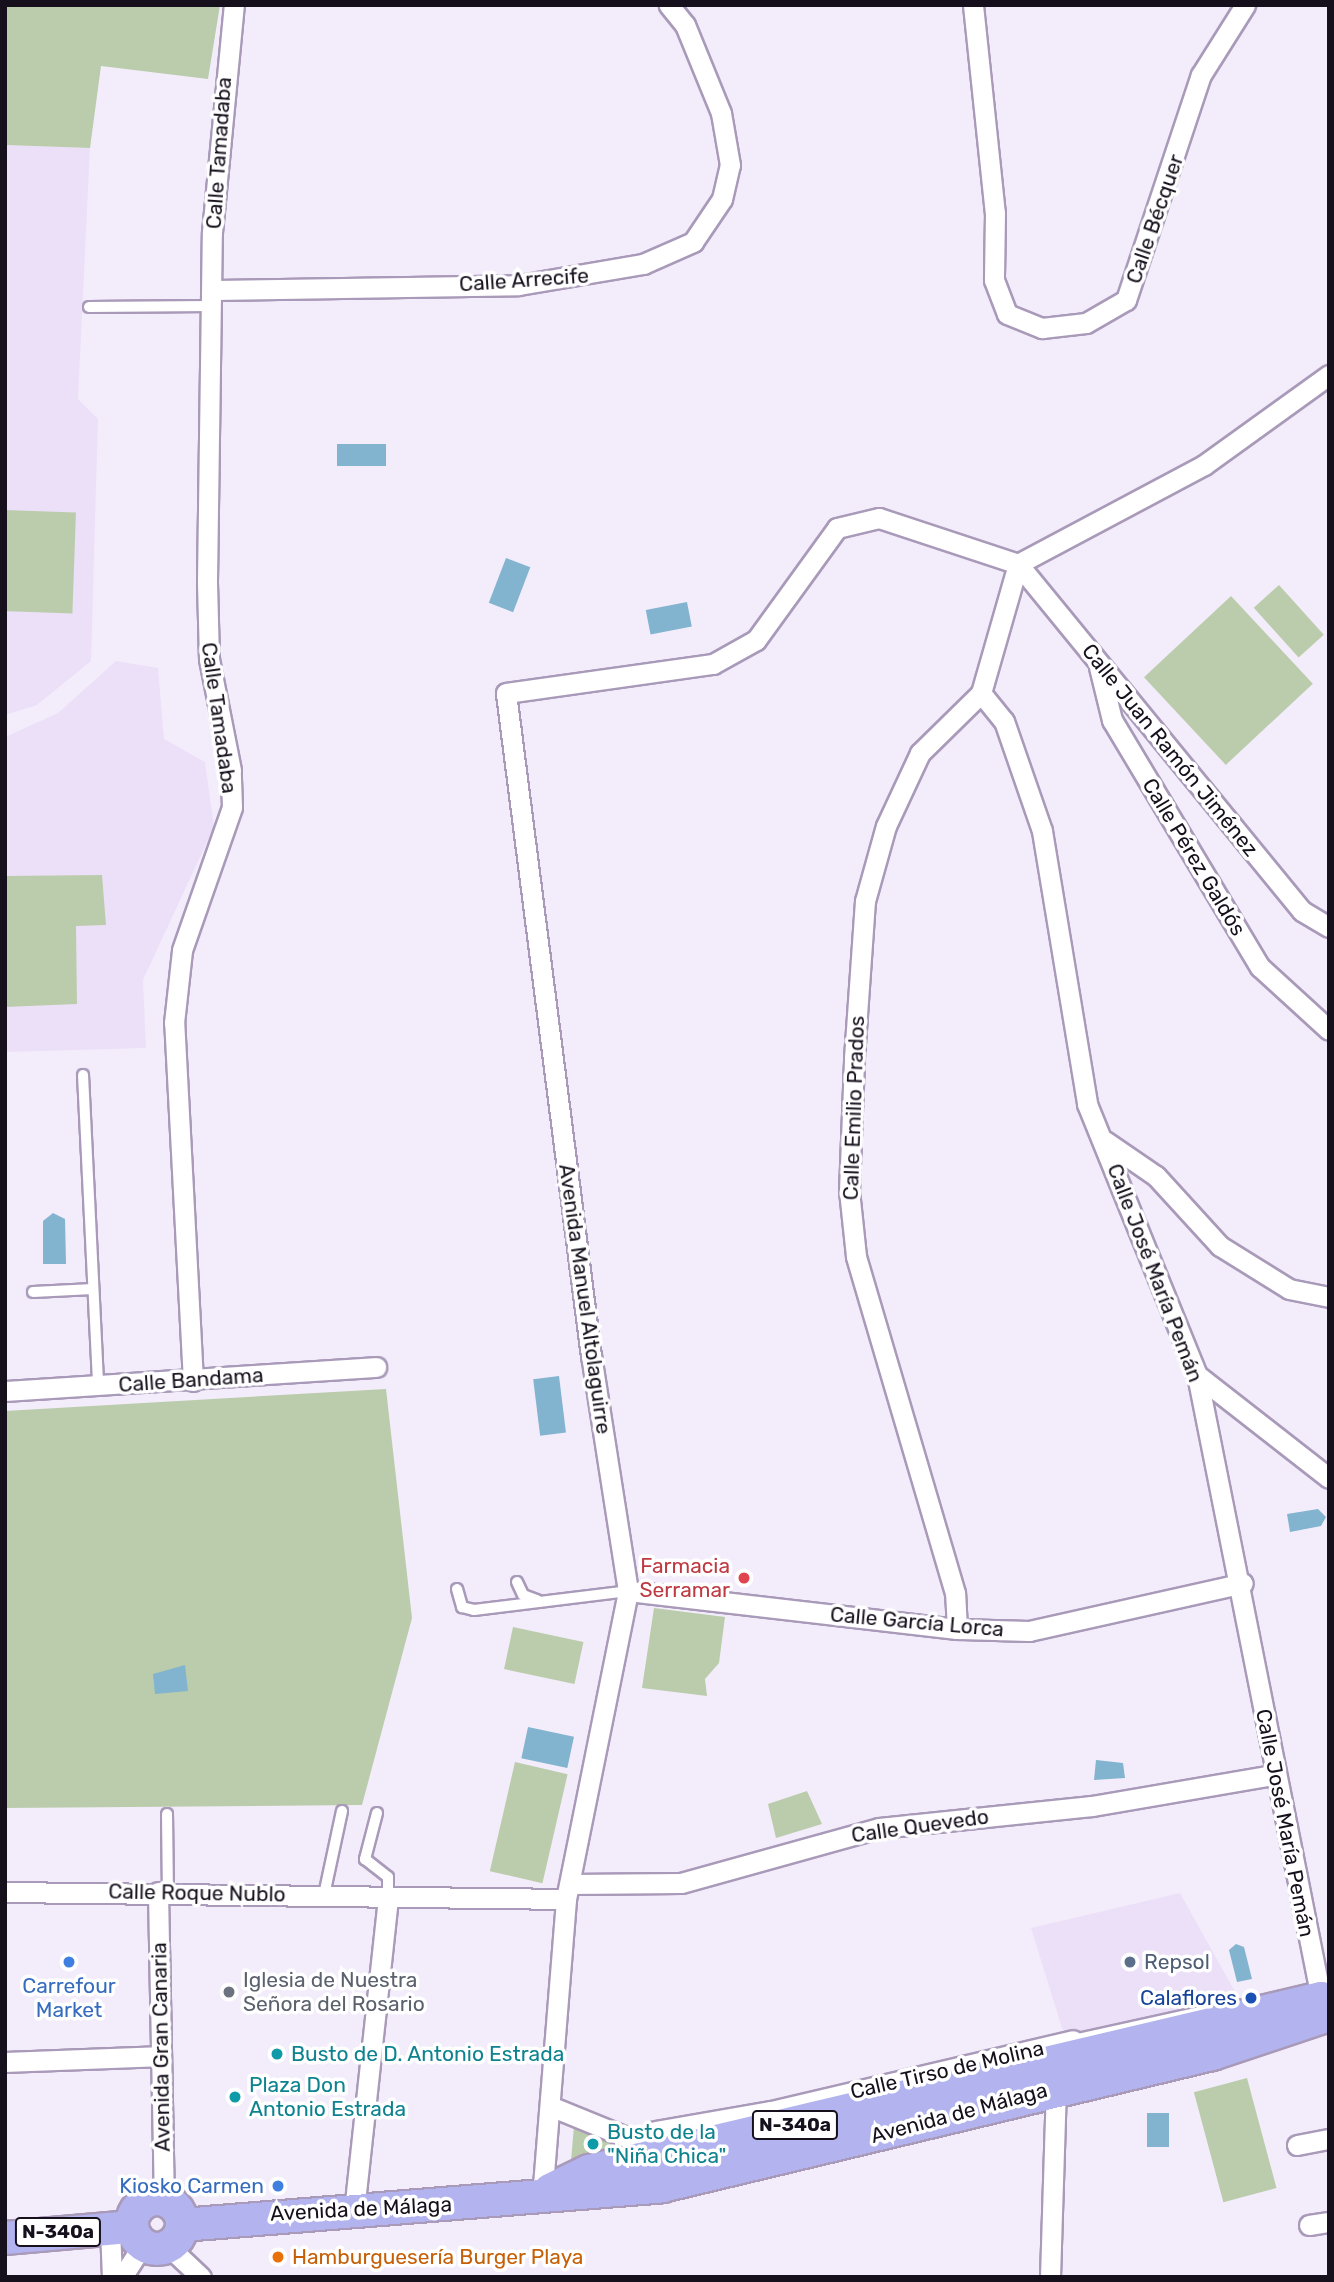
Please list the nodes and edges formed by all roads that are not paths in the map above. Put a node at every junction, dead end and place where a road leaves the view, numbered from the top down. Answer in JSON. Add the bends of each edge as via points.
{"nodes":[{"id":1,"x":234,"y":5,"type":"edge"},
{"id":2,"x":669,"y":5,"type":"edge"},
{"id":3,"x":973,"y":5,"type":"edge"},
{"id":4,"x":1245,"y":5,"type":"edge"},
{"id":5,"x":215,"y":298,"type":"junction"},
{"id":6,"x":89,"y":307,"type":"dead end"},
{"id":7,"x":1329,"y":375,"type":"edge"},
{"id":8,"x":1018,"y":564,"type":"junction"},
{"id":9,"x":1097,"y":661,"type":"junction"},
{"id":10,"x":981,"y":693,"type":"junction"},
{"id":11,"x":1329,"y":927,"type":"edge"},
{"id":12,"x":1329,"y":1030,"type":"edge"},
{"id":13,"x":83,"y":1075,"type":"dead end"},
{"id":14,"x":1105,"y":1141,"type":"junction"},
{"id":15,"x":93,"y":1289,"type":"junction"},
{"id":16,"x":33,"y":1292,"type":"dead end"},
{"id":17,"x":1329,"y":1297,"type":"edge"},
{"id":18,"x":376,"y":1367,"type":"dead end"},
{"id":19,"x":1197,"y":1375,"type":"junction"},
{"id":20,"x":193,"y":1381,"type":"junction"},
{"id":21,"x":98,"y":1386,"type":"junction"},
{"id":22,"x":5,"y":1391,"type":"edge"},
{"id":23,"x":1329,"y":1478,"type":"edge"},
{"id":24,"x":517,"y":1582,"type":"dead end"},
{"id":25,"x":1243,"y":1583,"type":"junction"},
{"id":26,"x":457,"y":1589,"type":"dead end"},
{"id":27,"x":628,"y":1591,"type":"junction"},
{"id":28,"x":537,"y":1600,"type":"junction"},
{"id":29,"x":957,"y":1629,"type":"junction"},
{"id":30,"x":1274,"y":1775,"type":"junction"},
{"id":31,"x":342,"y":1811,"type":"dead end"},
{"id":32,"x":377,"y":1812,"type":"dead end"},
{"id":33,"x":167,"y":1814,"type":"dead end"},
{"id":34,"x":568,"y":1891,"type":"junction"},
{"id":35,"x":5,"y":1892,"type":"edge"},
{"id":36,"x":163,"y":1893,"type":"junction"},
{"id":37,"x":324,"y":1895,"type":"junction"},
{"id":38,"x":388,"y":1899,"type":"junction"},
{"id":39,"x":1325,"y":1996,"type":"edge"},
{"id":40,"x":161,"y":2056,"type":"junction"},
{"id":41,"x":5,"y":2062,"type":"edge"},
{"id":42,"x":1054,"y":2062,"type":"junction"},
{"id":43,"x":953,"y":2069,"type":"junction"},
{"id":44,"x":908,"y":2097,"type":"junction"},
{"id":45,"x":550,"y":2106,"type":"junction"},
{"id":46,"x":1329,"y":2140,"type":"edge"},
{"id":47,"x":663,"y":2143,"type":"junction"},
{"id":48,"x":1297,"y":2145,"type":"dead end"},
{"id":49,"x":542,"y":2198,"type":"junction"},
{"id":50,"x":354,"y":2211,"type":"junction"},
{"id":51,"x":150,"y":2229,"type":"junction"},
{"id":52,"x":5,"y":2238,"type":"edge"},
{"id":53,"x":112,"y":2277,"type":"edge"},
{"id":54,"x":122,"y":2277,"type":"edge"},
{"id":55,"x":201,"y":2277,"type":"edge"},
{"id":56,"x":1050,"y":2277,"type":"edge"}],
"edges":[{"from":1,"to":5,"type":"street","name":"Calle Tamadaba","via":[[220,112]]},
{"from":2,"to":5,"type":"street","name":"Calle Arrecife","via":[[685,25],[721,113],[730,165],[722,199],[692,242],[643,264],[519,285]]},
{"from":3,"to":4,"type":"street","name":"Calle Bécquer","via":[[995,213],[994,279],[1007,314],[1042,328],[1086,323],[1126,300],[1201,75]]},
{"from":5,"to":6,"type":"lane"},
{"from":5,"to":20,"type":"street","name":"Calle Tamadaba","via":[[207,633],[232,770],[232,807],[175,985]]},
{"from":7,"to":8,"type":"street","via":[[1204,465]]},
{"from":8,"to":9,"type":"street","name":"Calle Juan Ramón Jiménez"},
{"from":8,"to":10,"type":"street"},
{"from":8,"to":27,"type":"street","name":"Avenida Manuel Altolaguirre","via":[[879,518],[837,528],[756,640],[713,664],[506,693],[591,1356]]},
{"from":9,"to":11,"type":"street","name":"Calle Juan Ramón Jiménez","via":[[1301,911]]},
{"from":9,"to":12,"type":"street","name":"Calle Pérez Galdós","via":[[1112,720],[1260,967]]},
{"from":10,"to":14,"type":"street","name":"Calle José María Pemán","via":[[1004,721],[1042,831],[1087,1104]]},
{"from":10,"to":29,"type":"street","name":"Calle Emilio Prados","via":[[920,753],[886,826],[865,901],[849,1191],[856,1256],[955,1593]]},
{"from":13,"to":15,"type":"lane"},
{"from":14,"to":17,"type":"street","via":[[1156,1176],[1220,1245],[1289,1289]]},
{"from":14,"to":19,"type":"street","name":"Calle José María Pemán"},
{"from":15,"to":16,"type":"lane"},
{"from":15,"to":21,"type":"lane"},
{"from":18,"to":20,"type":"street","name":"Calle Bandama"},
{"from":19,"to":23,"type":"street"},
{"from":19,"to":25,"type":"street","name":"Calle José María Pemán"},
{"from":20,"to":21,"type":"street","name":"Calle Bandama"},
{"from":21,"to":22,"type":"street","name":"Calle Bandama"},
{"from":24,"to":28,"type":"lane","via":[[523,1595]]},
{"from":25,"to":29,"type":"street","name":"Calle García Lorca","via":[[1029,1631]]},
{"from":25,"to":30,"type":"street","name":"Calle José María Pemán"},
{"from":26,"to":28,"type":"lane","via":[[463,1606],[474,1610]]},
{"from":27,"to":28,"type":"lane"},
{"from":27,"to":29,"type":"street","name":"Calle García Lorca"},
{"from":27,"to":34,"type":"street","name":"Avenida Manuel Altolaguirre"},
{"from":30,"to":34,"type":"street","name":"Calle Quevedo","via":[[1092,1806],[879,1828],[681,1883]]},
{"from":30,"to":39,"type":"street","name":"Calle José María Pemán"},
{"from":31,"to":37,"type":"lane"},
{"from":32,"to":38,"type":"lane","via":[[366,1859],[388,1877]]},
{"from":33,"to":36,"type":"lane"},
{"from":34,"to":38,"type":"street"},
{"from":34,"to":45,"type":"street","name":"Avenida Manuel Altolaguirre"},
{"from":35,"to":36,"type":"street","name":"Calle Roque Nublo"},
{"from":36,"to":37,"type":"street","name":"Calle Roque Nublo"},
{"from":36,"to":40,"type":"street","name":"Avenida Gran Canaria"},
{"from":37,"to":38,"type":"street","name":"Calle Roque Nublo"},
{"from":38,"to":50,"type":"street"},
{"from":39,"to":42,"type":"main road","name":"Avenida de Málaga","number":"N-340a"},
{"from":39,"to":42,"type":"main road","name":"Avenida de Málaga","number":"N-340a","via":[[1212,2054]]},
{"from":40,"to":41,"type":"street"},
{"from":40,"to":51,"type":"street","name":"Avenida Gran Canaria"},
{"from":42,"to":43,"type":"street","name":"Calle Tirso de Molina"},
{"from":42,"to":44,"type":"main road","name":"Avenida de Málaga","number":"N-340a"},
{"from":42,"to":49,"type":"main road","name":"Avenida de Málaga","number":"N-340a","via":[[662,2186]]},
{"from":42,"to":56,"type":"street"},
{"from":43,"to":44,"type":"street"},
{"from":43,"to":47,"type":"street","name":"Calle Tirso de Molina"},
{"from":44,"to":47,"type":"main road","name":"Avenida de Málaga","number":"N-340a"},
{"from":45,"to":47,"type":"street"},
{"from":45,"to":49,"type":"street","name":"Avenida Manuel Altolaguirre"},
{"from":46,"to":48,"type":"street"},
{"from":47,"to":49,"type":"main road","name":"Avenida de Málaga","number":"N-340a","via":[[559,2181]]},
{"from":49,"to":50,"type":"main road","name":"Avenida de Málaga","number":"N-340a"},
{"from":50,"to":51,"type":"main road","name":"Avenida de Málaga","number":"N-340a"},
{"from":51,"to":52,"type":"main road","name":"Avenida de Málaga","number":"N-340a"},
{"from":51,"to":53,"type":"street","name":"Avenida Gran Canaria"},
{"from":51,"to":54,"type":"street"},
{"from":51,"to":55,"type":"street"}]}
